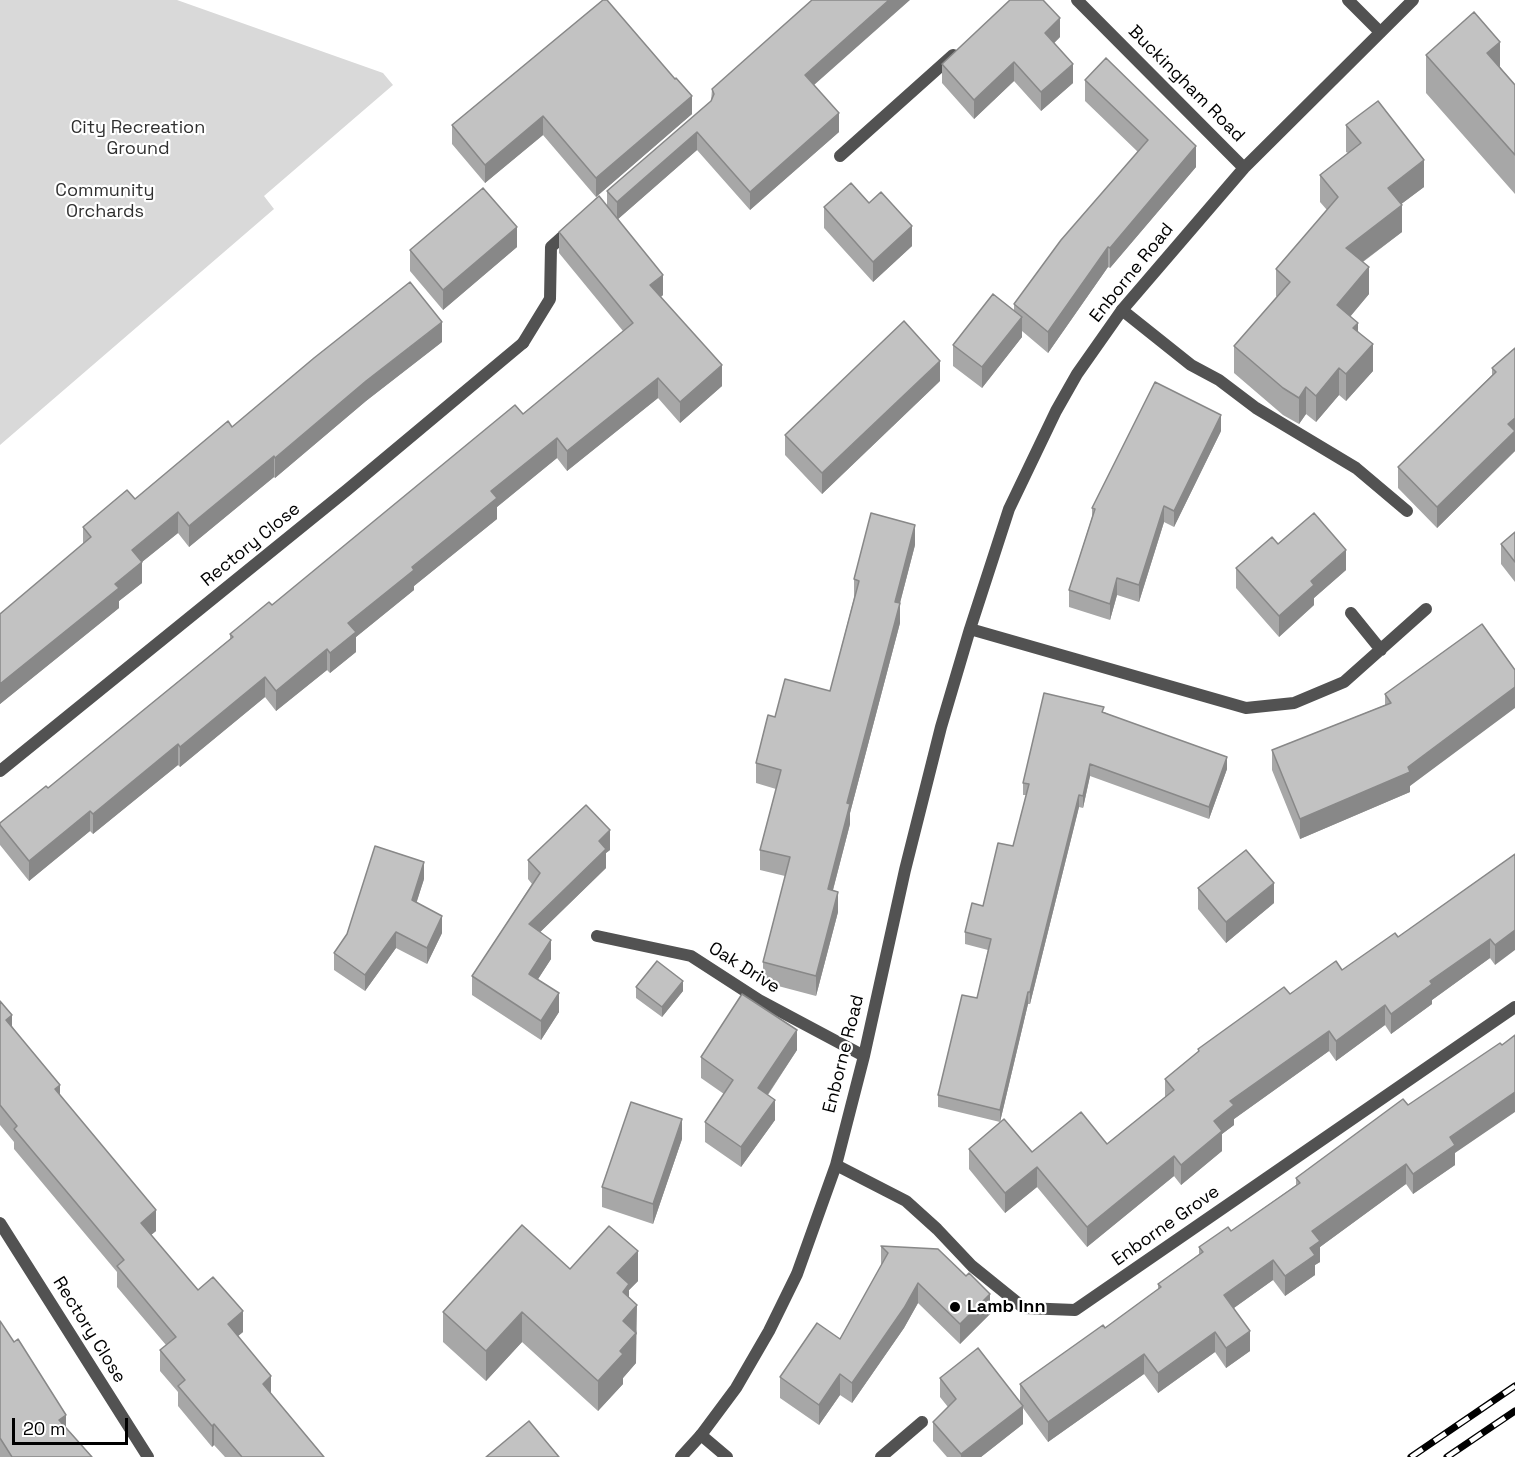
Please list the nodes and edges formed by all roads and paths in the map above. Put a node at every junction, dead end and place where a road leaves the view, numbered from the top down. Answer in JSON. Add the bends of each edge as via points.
{"nodes":[{"id":1,"x":1077,"y":0,"type":"edge"},
{"id":2,"x":1348,"y":0,"type":"edge"},
{"id":3,"x":1413,"y":0,"type":"edge"},
{"id":4,"x":1380,"y":32,"type":"junction"},
{"id":5,"x":962,"y":47,"type":"edge"},
{"id":6,"x":840,"y":156,"type":"dead end"},
{"id":7,"x":1244,"y":168,"type":"junction"},
{"id":8,"x":585,"y":217,"type":"edge"},
{"id":9,"x":1122,"y":310,"type":"junction"},
{"id":10,"x":1407,"y":511,"type":"dead end"},
{"id":11,"x":1426,"y":609,"type":"dead end"},
{"id":12,"x":1351,"y":614,"type":"dead end"},
{"id":13,"x":970,"y":629,"type":"junction"},
{"id":14,"x":1381,"y":650,"type":"junction"},
{"id":15,"x":0,"y":771,"type":"edge"},
{"id":16,"x":597,"y":936,"type":"dead end"},
{"id":17,"x":1515,"y":1007,"type":"edge"},
{"id":18,"x":864,"y":1056,"type":"junction"},
{"id":19,"x":836,"y":1165,"type":"junction"},
{"id":20,"x":0,"y":1223,"type":"edge"},
{"id":21,"x":922,"y":1422,"type":"dead end"},
{"id":22,"x":701,"y":1436,"type":"junction"},
{"id":23,"x":148,"y":1457,"type":"edge"},
{"id":24,"x":681,"y":1457,"type":"edge"},
{"id":25,"x":727,"y":1457,"type":"edge"},
{"id":26,"x":881,"y":1457,"type":"edge"}],
"edges":[{"from":1,"to":7,"type":"street","name":"Buckingham Road"},
{"from":2,"to":4,"type":"street"},
{"from":3,"to":4,"type":"street","name":"Enborne Road"},
{"from":4,"to":7,"type":"street","name":"Enborne Road"},
{"from":5,"to":6,"type":"street"},
{"from":7,"to":9,"type":"street","name":"Enborne Road"},
{"from":8,"to":15,"type":"street","name":"Rectory Close","via":[[551,247],[550,299],[523,344]]},
{"from":9,"to":10,"type":"street","via":[[1191,365],[1356,468]]},
{"from":9,"to":13,"type":"street","name":"Enborne Road","via":[[1077,374],[1009,509]]},
{"from":11,"to":14,"type":"street"},
{"from":12,"to":14,"type":"street"},
{"from":13,"to":14,"type":"street","via":[[1246,708],[1294,703],[1344,682]]},
{"from":13,"to":18,"type":"street","name":"Enborne Road","via":[[905,870]]},
{"from":16,"to":18,"type":"street","name":"Oak Drive","via":[[691,956],[759,999]]},
{"from":17,"to":19,"type":"street","name":"Enborne Grove","via":[[1075,1310],[1024,1308],[972,1266],[906,1201]]},
{"from":18,"to":19,"type":"street","name":"Enborne Road"},
{"from":19,"to":22,"type":"street","name":"Enborne Road","via":[[797,1274],[769,1331],[736,1388]]},
{"from":20,"to":23,"type":"street","name":"Rectory Close"},
{"from":21,"to":26,"type":"street"},
{"from":22,"to":24,"type":"street","name":"Enborne Road"},
{"from":22,"to":25,"type":"street"}]}
